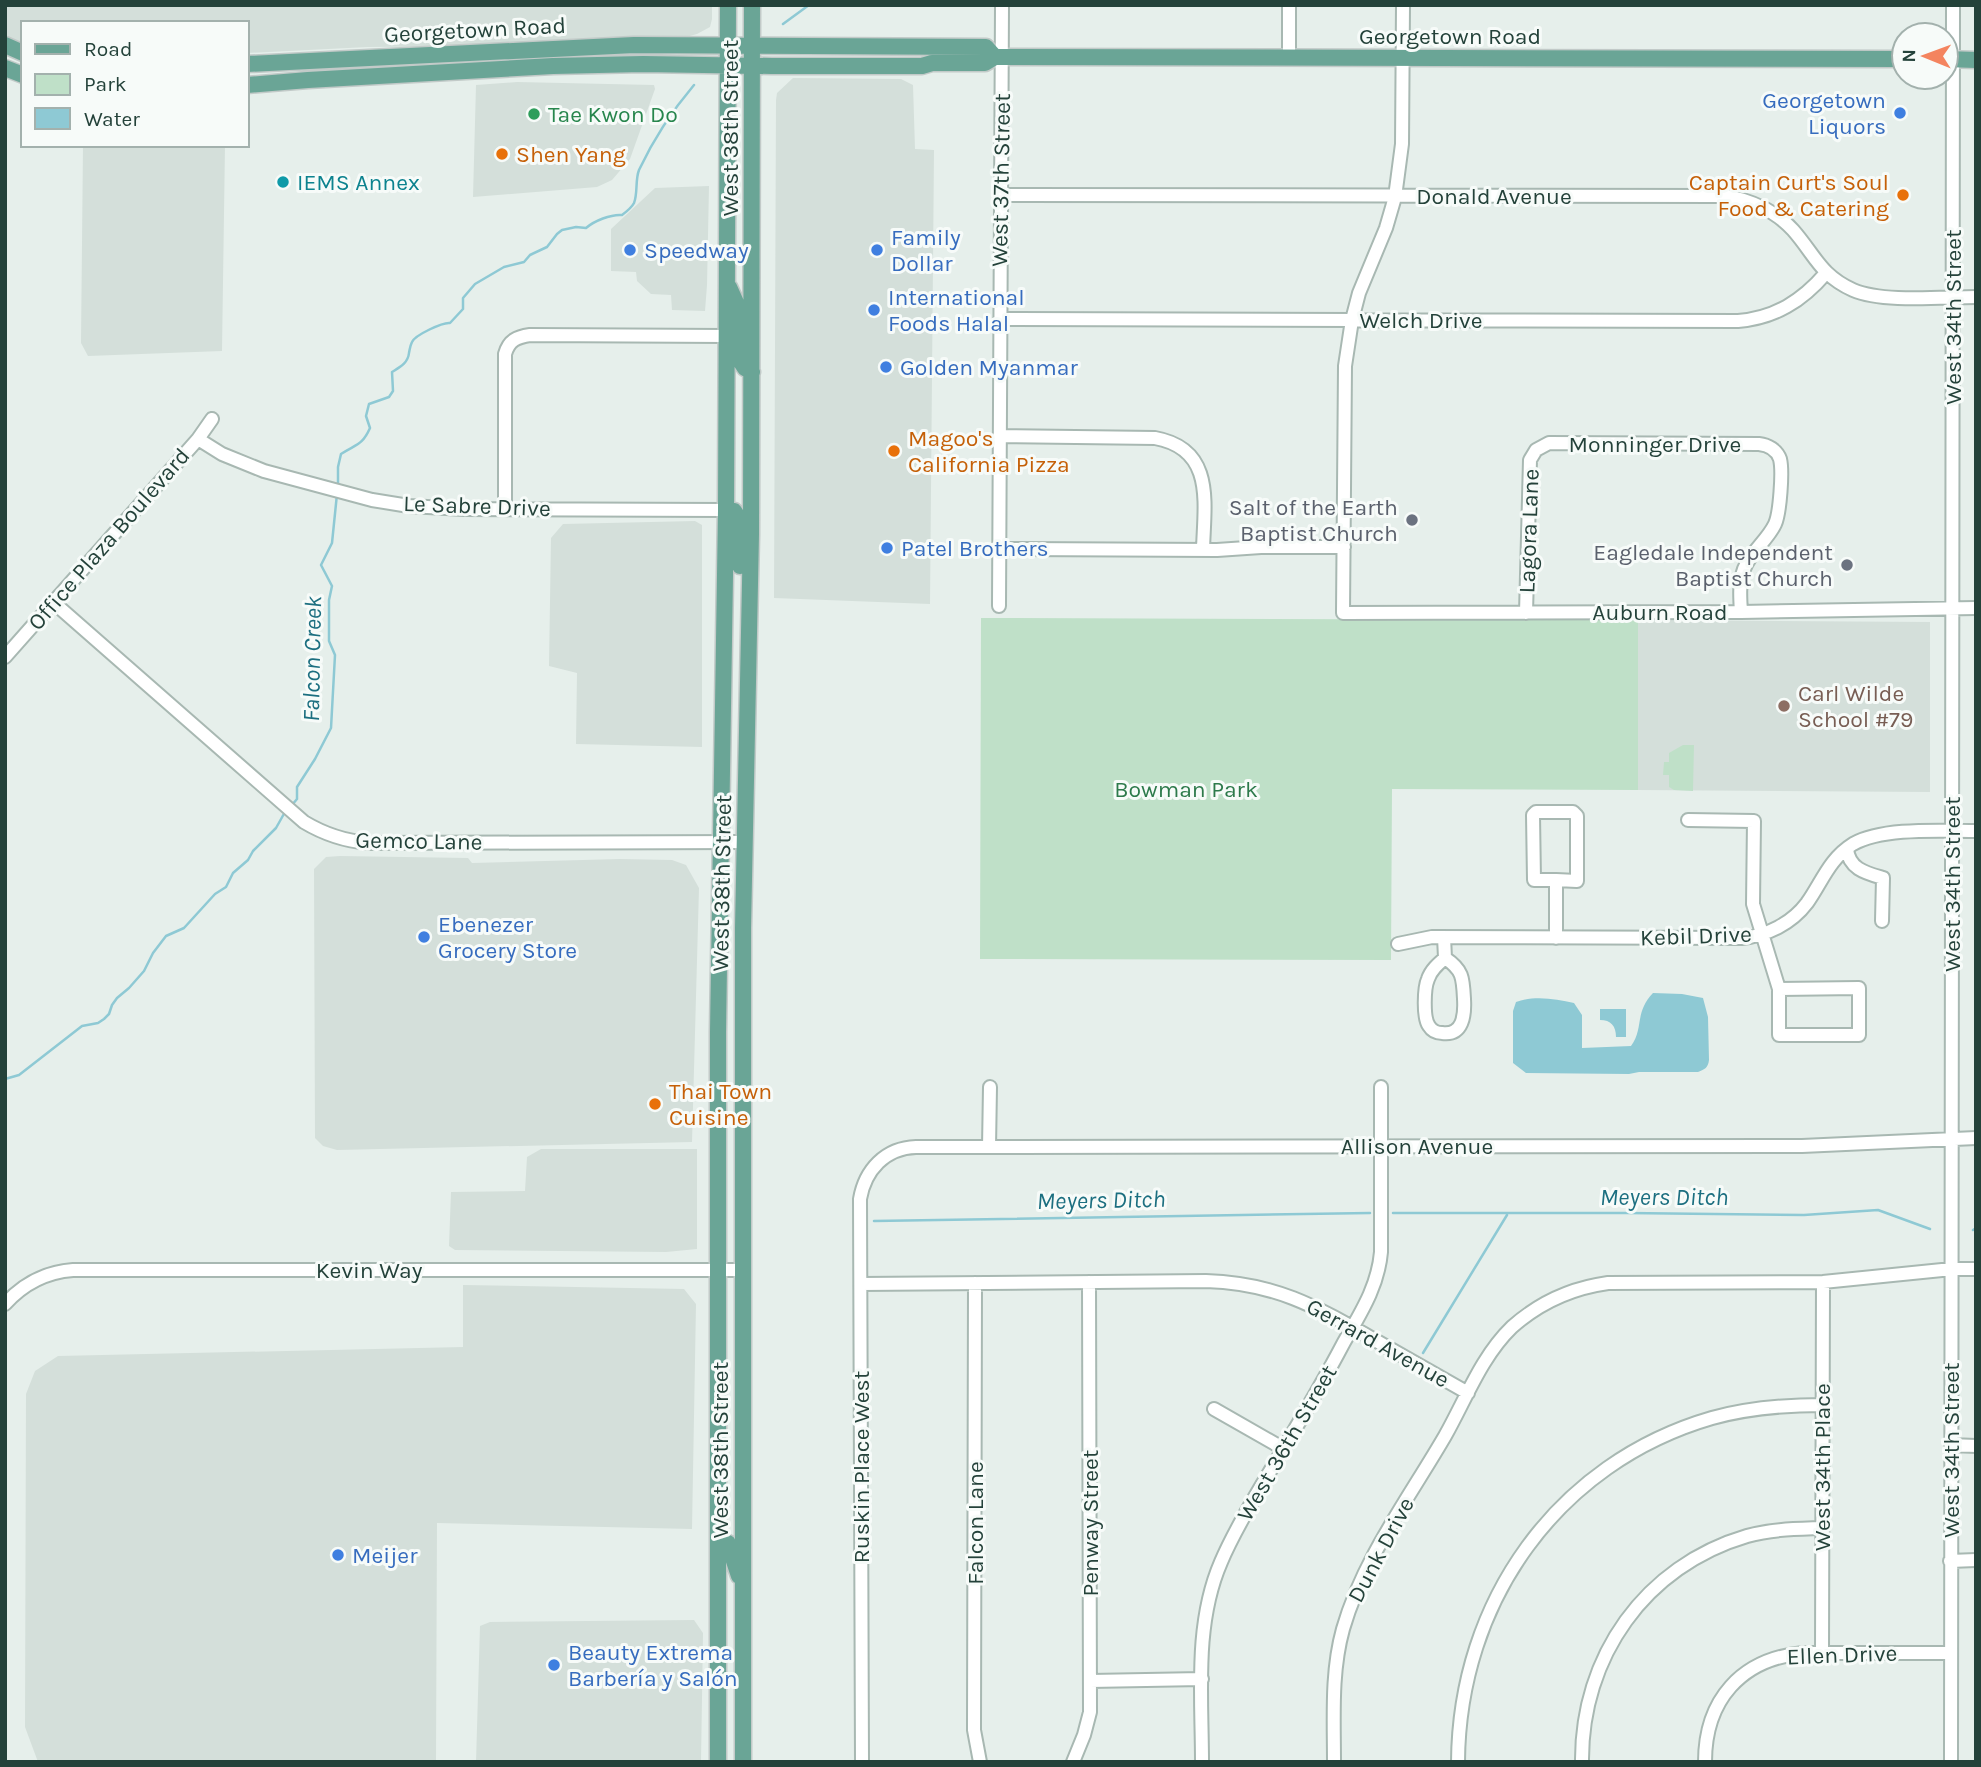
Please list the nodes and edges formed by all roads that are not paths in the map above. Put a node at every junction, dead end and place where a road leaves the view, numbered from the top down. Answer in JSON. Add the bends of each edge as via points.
{"nodes":[{"id":1,"x":728,"y":5,"type":"edge"},
{"id":2,"x":752,"y":5,"type":"edge"},
{"id":3,"x":1002,"y":5,"type":"edge"},
{"id":4,"x":1289,"y":5,"type":"edge"},
{"id":5,"x":1403,"y":5,"type":"edge"},
{"id":6,"x":5,"y":45,"type":"edge"},
{"id":7,"x":727,"y":47,"type":"junction"},
{"id":8,"x":752,"y":47,"type":"junction"},
{"id":9,"x":21,"y":52,"type":"edge"},
{"id":10,"x":999,"y":57,"type":"junction"},
{"id":11,"x":1289,"y":58,"type":"junction"},
{"id":12,"x":1403,"y":58,"type":"junction"},
{"id":13,"x":1890,"y":60,"type":"edge"},
{"id":14,"x":248,"y":64,"type":"edge"},
{"id":15,"x":727,"y":65,"type":"junction"},
{"id":16,"x":752,"y":66,"type":"junction"},
{"id":17,"x":248,"y":85,"type":"edge"},
{"id":18,"x":1950,"y":91,"type":"edge"},
{"id":19,"x":1000,"y":195,"type":"junction"},
{"id":20,"x":1395,"y":197,"type":"junction"},
{"id":21,"x":1826,"y":273,"type":"junction"},
{"id":22,"x":727,"y":281,"type":"junction"},
{"id":23,"x":1952,"y":297,"type":"junction"},
{"id":24,"x":1976,"y":297,"type":"edge"},
{"id":25,"x":1000,"y":318,"type":"junction"},
{"id":26,"x":1352,"y":320,"type":"junction"},
{"id":27,"x":727,"y":336,"type":"junction"},
{"id":28,"x":752,"y":372,"type":"junction"},
{"id":29,"x":212,"y":419,"type":"dead end"},
{"id":30,"x":999,"y":436,"type":"junction"},
{"id":31,"x":198,"y":439,"type":"junction"},
{"id":32,"x":1536,"y":450,"type":"joint"},
{"id":33,"x":505,"y":509,"type":"junction"},
{"id":34,"x":726,"y":510,"type":"junction"},
{"id":35,"x":1344,"y":547,"type":"junction"},
{"id":36,"x":1000,"y":549,"type":"junction"},
{"id":37,"x":1203,"y":550,"type":"junction"},
{"id":38,"x":53,"y":602,"type":"junction"},
{"id":39,"x":999,"y":606,"type":"dead end"},
{"id":40,"x":1976,"y":608,"type":"edge"},
{"id":41,"x":1953,"y":609,"type":"junction"},
{"id":42,"x":1741,"y":612,"type":"junction"},
{"id":43,"x":1526,"y":613,"type":"junction"},
{"id":44,"x":750,"y":631,"type":"junction"},
{"id":45,"x":5,"y":657,"type":"edge"},
{"id":46,"x":1688,"y":820,"type":"dead end"},
{"id":47,"x":1952,"y":831,"type":"junction"},
{"id":48,"x":1976,"y":831,"type":"edge"},
{"id":49,"x":721,"y":842,"type":"junction"},
{"id":50,"x":745,"y":842,"type":"junction"},
{"id":51,"x":1847,"y":849,"type":"junction"},
{"id":52,"x":1556,"y":880,"type":"junction"},
{"id":53,"x":1882,"y":921,"type":"dead end"},
{"id":54,"x":1762,"y":934,"type":"junction"},
{"id":55,"x":1444,"y":937,"type":"junction"},
{"id":56,"x":1556,"y":937,"type":"junction"},
{"id":57,"x":1398,"y":944,"type":"dead end"},
{"id":58,"x":1445,"y":958,"type":"junction"},
{"id":59,"x":1779,"y":989,"type":"junction"},
{"id":60,"x":989,"y":1087,"type":"dead end"},
{"id":61,"x":1381,"y":1087,"type":"dead end"},
{"id":62,"x":1952,"y":1138,"type":"junction"},
{"id":63,"x":1976,"y":1138,"type":"edge"},
{"id":64,"x":989,"y":1146,"type":"junction"},
{"id":65,"x":1381,"y":1146,"type":"junction"},
{"id":66,"x":868,"y":1173,"type":"joint"},
{"id":67,"x":1952,"y":1269,"type":"junction"},
{"id":68,"x":1976,"y":1269,"type":"edge"},
{"id":69,"x":743,"y":1270,"type":"junction"},
{"id":70,"x":718,"y":1271,"type":"junction"},
{"id":71,"x":1089,"y":1282,"type":"junction"},
{"id":72,"x":1823,"y":1282,"type":"junction"},
{"id":73,"x":975,"y":1283,"type":"junction"},
{"id":74,"x":861,"y":1284,"type":"junction"},
{"id":75,"x":5,"y":1304,"type":"edge"},
{"id":76,"x":1353,"y":1327,"type":"junction"},
{"id":77,"x":1468,"y":1393,"type":"junction"},
{"id":78,"x":1823,"y":1405,"type":"junction"},
{"id":79,"x":1214,"y":1409,"type":"dead end"},
{"id":80,"x":1951,"y":1446,"type":"junction"},
{"id":81,"x":1976,"y":1446,"type":"edge"},
{"id":82,"x":1284,"y":1449,"type":"junction"},
{"id":83,"x":1822,"y":1528,"type":"junction"},
{"id":84,"x":718,"y":1539,"type":"junction"},
{"id":85,"x":1976,"y":1560,"type":"edge"},
{"id":86,"x":1951,"y":1561,"type":"junction"},
{"id":87,"x":742,"y":1584,"type":"junction"},
{"id":88,"x":1822,"y":1652,"type":"junction"},
{"id":89,"x":1951,"y":1653,"type":"junction"},
{"id":90,"x":1202,"y":1679,"type":"junction"},
{"id":91,"x":1090,"y":1681,"type":"junction"},
{"id":92,"x":718,"y":1702,"type":"junction"},
{"id":93,"x":743,"y":1758,"type":"edge"},
{"id":94,"x":718,"y":1762,"type":"edge"},
{"id":95,"x":862,"y":1762,"type":"edge"},
{"id":96,"x":980,"y":1762,"type":"edge"},
{"id":97,"x":1073,"y":1762,"type":"edge"},
{"id":98,"x":1202,"y":1762,"type":"edge"},
{"id":99,"x":1334,"y":1762,"type":"edge"},
{"id":100,"x":1458,"y":1762,"type":"edge"},
{"id":101,"x":1582,"y":1762,"type":"edge"},
{"id":102,"x":1705,"y":1762,"type":"edge"},
{"id":103,"x":1951,"y":1762,"type":"edge"}],
"edges":[{"from":1,"to":7,"type":"main road","name":"West 38th Street"},
{"from":2,"to":8,"type":"main road","name":"West 38th Street"},
{"from":3,"to":10,"type":"street","name":"West 37th Street"},
{"from":4,"to":11,"type":"street"},
{"from":5,"to":12,"type":"street"},
{"from":6,"to":9,"type":"main road"},
{"from":7,"to":8,"type":"main road","name":"Georgetown Road"},
{"from":7,"to":14,"type":"main road","name":"Georgetown Road","via":[[622,46]]},
{"from":7,"to":15,"type":"main road","name":"West 38th Street"},
{"from":8,"to":10,"type":"main road","name":"Georgetown Road","via":[[986,47]]},
{"from":8,"to":16,"type":"main road","name":"West 38th Street"},
{"from":10,"to":11,"type":"main road","name":"Georgetown Road"},
{"from":10,"to":16,"type":"main road","name":"Georgetown Road","via":[[985,63],[922,66]]},
{"from":10,"to":19,"type":"street","name":"West 37th Street"},
{"from":11,"to":12,"type":"main road","name":"Georgetown Road"},
{"from":12,"to":13,"type":"main road","name":"Georgetown Road"},
{"from":12,"to":20,"type":"street","via":[[1402,144]]},
{"from":15,"to":16,"type":"main road","name":"Georgetown Road"},
{"from":15,"to":17,"type":"main road","name":"Georgetown Road","via":[[552,66]]},
{"from":15,"to":22,"type":"main road","name":"West 38th Street"},
{"from":16,"to":28,"type":"main road","name":"West 38th Street"},
{"from":18,"to":23,"type":"street","name":"West 34th Street"},
{"from":19,"to":20,"type":"street","name":"Donald Avenue"},
{"from":19,"to":25,"type":"street","name":"West 37th Street"},
{"from":20,"to":21,"type":"street","name":"Donald Avenue","via":[[1727,196],[1775,215]]},
{"from":20,"to":26,"type":"street"},
{"from":21,"to":23,"type":"street","name":"Donald Avenue","via":[[1867,294]]},
{"from":21,"to":26,"type":"street","name":"Welch Drive","via":[[1791,305],[1747,321]]},
{"from":22,"to":27,"type":"main road","name":"West 38th Street"},
{"from":22,"to":28,"type":"main road","via":[[738,307],[741,362]]},
{"from":23,"to":24,"type":"street"},
{"from":23,"to":41,"type":"street","name":"West 34th Street"},
{"from":25,"to":26,"type":"street","name":"Welch Drive"},
{"from":25,"to":30,"type":"street","name":"West 37th Street"},
{"from":26,"to":35,"type":"street","via":[[1345,366]]},
{"from":27,"to":33,"type":"street","via":[[530,335],[513,340],[505,354]]},
{"from":27,"to":34,"type":"main road","name":"West 38th Street"},
{"from":28,"to":44,"type":"main road","name":"West 38th Street"},
{"from":29,"to":31,"type":"street","name":"Office Plaza Boulevard"},
{"from":30,"to":36,"type":"street","name":"West 37th Street"},
{"from":30,"to":37,"type":"street","via":[[1156,438],[1177,446],[1197,464],[1204,482]]},
{"from":31,"to":33,"type":"street","name":"Le Sabre Drive","via":[[247,465],[349,494],[422,507]]},
{"from":31,"to":38,"type":"street","name":"Office Plaza Boulevard"},
{"from":32,"to":42,"type":"street","name":"Monninger Drive","via":[[1549,443],[1759,444],[1774,450],[1780,462],[1778,514],[1744,571]]},
{"from":32,"to":43,"type":"street","name":"Lagora Lane","via":[[1530,460]]},
{"from":33,"to":34,"type":"street","name":"Le Sabre Drive"},
{"from":34,"to":44,"type":"main road","via":[[737,514],[740,522],[740,579]]},
{"from":34,"to":49,"type":"main road","name":"West 38th Street"},
{"from":35,"to":37,"type":"street"},
{"from":35,"to":43,"type":"street","name":"Auburn Road","via":[[1343,613]]},
{"from":36,"to":37,"type":"street"},
{"from":36,"to":39,"type":"street","name":"West 37th Street"},
{"from":38,"to":45,"type":"street","name":"Office Plaza Boulevard"},
{"from":38,"to":49,"type":"street","name":"Gemco Lane","via":[[301,819],[330,835],[368,843]]},
{"from":40,"to":41,"type":"street","name":"Auburn Road"},
{"from":41,"to":42,"type":"street","name":"Auburn Road"},
{"from":41,"to":47,"type":"street","name":"West 34th Street"},
{"from":42,"to":43,"type":"street","name":"Auburn Road"},
{"from":44,"to":50,"type":"main road","name":"West 38th Street"},
{"from":46,"to":54,"type":"street","via":[[1754,821],[1753,904]]},
{"from":47,"to":48,"type":"street","name":"Kebil Drive"},
{"from":47,"to":51,"type":"street","name":"Kebil Drive","via":[[1882,834]]},
{"from":47,"to":62,"type":"street","name":"West 34th Street"},
{"from":49,"to":50,"type":"street","name":"Gemco Lane"},
{"from":49,"to":70,"type":"main road","name":"West 38th Street"},
{"from":50,"to":69,"type":"main road","name":"West 38th Street"},
{"from":51,"to":53,"type":"street","via":[[1856,867],[1883,878]]},
{"from":51,"to":54,"type":"street","name":"Kebil Drive","via":[[1828,867],[1801,910]]},
{"from":52,"to":52,"type":"street","via":[[1577,881],[1577,816],[1573,811],[1533,815],[1534,880]]},
{"from":52,"to":56,"type":"street"},
{"from":54,"to":56,"type":"street","name":"Kebil Drive"},
{"from":54,"to":59,"type":"street"},
{"from":55,"to":56,"type":"street","name":"Kebil Drive"},
{"from":55,"to":57,"type":"street","name":"Kebil Drive"},
{"from":55,"to":58,"type":"street"},
{"from":58,"to":58,"type":"street","via":[[1427,981],[1424,1009],[1429,1027],[1449,1034],[1460,1027],[1464,999],[1460,970]]},
{"from":59,"to":59,"type":"street","via":[[1779,1035],[1859,1035],[1859,988]]},
{"from":60,"to":64,"type":"street"},
{"from":61,"to":65,"type":"street","name":"West 36th Street"},
{"from":62,"to":63,"type":"street","name":"Allison Avenue"},
{"from":62,"to":65,"type":"street","name":"Allison Avenue","via":[[1802,1146]]},
{"from":62,"to":67,"type":"street","name":"West 34th Street"},
{"from":64,"to":65,"type":"street","name":"Allison Avenue"},
{"from":64,"to":66,"type":"street","name":"Allison Avenue","via":[[906,1147],[884,1156]]},
{"from":65,"to":76,"type":"street","name":"West 36th Street","via":[[1380,1263]]},
{"from":66,"to":74,"type":"street","name":"Ruskin Place West","via":[[860,1199]]},
{"from":67,"to":68,"type":"street","name":"Gerrard Avenue"},
{"from":67,"to":72,"type":"street","name":"Gerrard Avenue"},
{"from":67,"to":80,"type":"street","name":"West 34th Street"},
{"from":69,"to":70,"type":"street","name":"Kevin Way"},
{"from":69,"to":87,"type":"main road","name":"West 38th Street"},
{"from":70,"to":75,"type":"street","name":"Kevin Way","via":[[73,1270],[41,1277]]},
{"from":70,"to":84,"type":"main road","name":"West 38th Street"},
{"from":71,"to":73,"type":"street","name":"Gerrard Avenue"},
{"from":71,"to":76,"type":"street","name":"Gerrard Avenue","via":[[1247,1284],[1305,1301]]},
{"from":71,"to":91,"type":"street","name":"Penway Street"},
{"from":72,"to":77,"type":"street","name":"Gerrard Avenue","via":[[1622,1282],[1581,1289],[1543,1305],[1511,1329],[1492,1350]]},
{"from":72,"to":78,"type":"street","name":"West 34th Place"},
{"from":73,"to":74,"type":"street","name":"Gerrard Avenue"},
{"from":73,"to":96,"type":"street","name":"Falcon Lane","via":[[974,1730]]},
{"from":74,"to":95,"type":"street","name":"Ruskin Place West"},
{"from":76,"to":77,"type":"street","name":"Gerrard Avenue"},
{"from":76,"to":82,"type":"street","name":"West 36th Street"},
{"from":77,"to":99,"type":"street","name":"Dunk Drive","via":[[1371,1561],[1349,1610],[1335,1671]]},
{"from":78,"to":83,"type":"street","name":"West 34th Place"},
{"from":78,"to":100,"type":"street","via":[[1746,1410],[1682,1428],[1616,1462],[1553,1514],[1521,1554],[1482,1626],[1462,1700]]},
{"from":79,"to":82,"type":"street"},
{"from":80,"to":81,"type":"street"},
{"from":80,"to":86,"type":"street","name":"West 34th Street"},
{"from":82,"to":90,"type":"street","name":"West 36th Street","via":[[1219,1565],[1207,1609]]},
{"from":83,"to":88,"type":"street","name":"West 34th Place"},
{"from":83,"to":101,"type":"street","via":[[1774,1531],[1725,1544],[1684,1564],[1649,1593],[1601,1663],[1587,1707]]},
{"from":84,"to":87,"type":"main road","via":[[728,1543]]},
{"from":84,"to":92,"type":"main road","name":"West 38th Street"},
{"from":85,"to":86,"type":"street"},
{"from":86,"to":89,"type":"street","name":"West 34th Street"},
{"from":87,"to":93,"type":"main road","name":"West 38th Street"},
{"from":88,"to":89,"type":"street","name":"Ellen Drive"},
{"from":88,"to":102,"type":"street","name":"Ellen Drive","via":[[1780,1656],[1738,1679],[1716,1708],[1707,1734]]},
{"from":89,"to":103,"type":"street","name":"West 34th Street"},
{"from":90,"to":91,"type":"street"},
{"from":90,"to":98,"type":"street","name":"West 36th Street"},
{"from":91,"to":97,"type":"street","name":"Penway Street","via":[[1088,1719]]},
{"from":92,"to":93,"type":"main road","via":[[729,1707]]},
{"from":92,"to":94,"type":"main road","name":"West 38th Street"}]}
